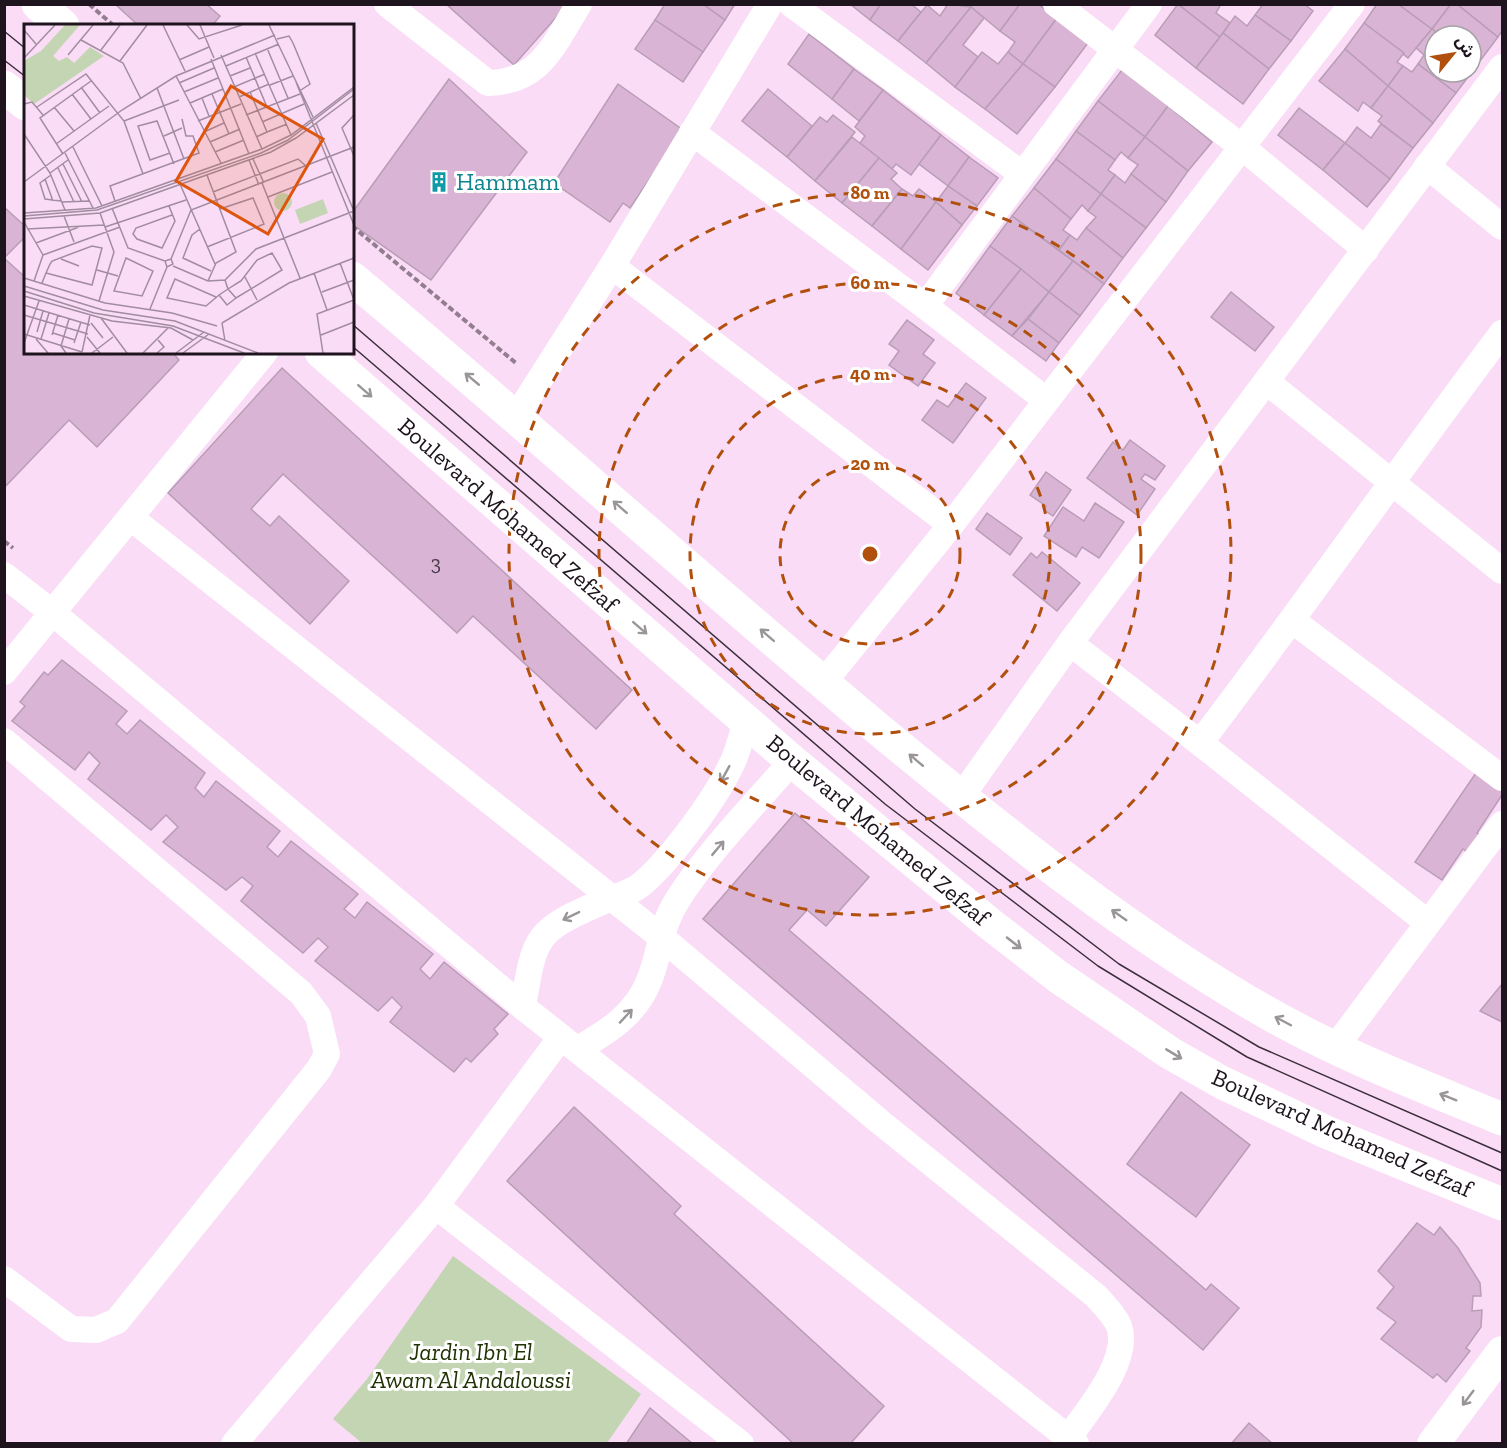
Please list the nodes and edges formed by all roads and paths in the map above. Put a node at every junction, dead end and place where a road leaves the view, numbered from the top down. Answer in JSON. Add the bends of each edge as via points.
{"nodes":[{"id":1,"x":89,"y":4,"type":"edge"},
{"id":2,"x":387,"y":4,"type":"edge"},
{"id":3,"x":579,"y":4,"type":"edge"},
{"id":4,"x":770,"y":4,"type":"edge"},
{"id":5,"x":791,"y":4,"type":"edge"},
{"id":6,"x":1056,"y":4,"type":"edge"},
{"id":7,"x":1149,"y":4,"type":"edge"},
{"id":8,"x":1352,"y":4,"type":"edge"},
{"id":9,"x":112,"y":24,"type":"edge"},
{"id":10,"x":1114,"y":50,"type":"junction"},
{"id":11,"x":1503,"y":67,"type":"edge"},
{"id":12,"x":4,"y":87,"type":"edge"},
{"id":13,"x":24,"y":102,"type":"edge"},
{"id":14,"x":692,"y":132,"type":"junction"},
{"id":15,"x":1242,"y":147,"type":"junction"},
{"id":16,"x":1427,"y":166,"type":"junction"},
{"id":17,"x":1022,"y":174,"type":"junction"},
{"id":18,"x":1503,"y":226,"type":"edge"},
{"id":19,"x":354,"y":228,"type":"edge"},
{"id":20,"x":1366,"y":250,"type":"junction"},
{"id":21,"x":612,"y":266,"type":"junction"},
{"id":22,"x":354,"y":280,"type":"edge"},
{"id":23,"x":925,"y":306,"type":"junction"},
{"id":24,"x":1503,"y":333,"type":"edge"},
{"id":25,"x":263,"y":354,"type":"edge"},
{"id":26,"x":323,"y":354,"type":"edge"},
{"id":27,"x":538,"y":382,"type":"junction"},
{"id":28,"x":1267,"y":382,"type":"junction"},
{"id":29,"x":1046,"y":400,"type":"junction"},
{"id":30,"x":516,"y":417,"type":"junction"},
{"id":31,"x":1389,"y":482,"type":"junction"},
{"id":32,"x":131,"y":518,"type":"junction"},
{"id":33,"x":951,"y":525,"type":"junction"},
{"id":34,"x":1502,"y":570,"type":"edge"},
{"id":35,"x":4,"y":575,"type":"edge"},
{"id":36,"x":53,"y":613,"type":"junction"},
{"id":37,"x":1293,"y":621,"type":"junction"},
{"id":38,"x":1070,"y":643,"type":"junction"},
{"id":39,"x":4,"y":672,"type":"edge"},
{"id":40,"x":823,"y":683,"type":"junction"},
{"id":41,"x":747,"y":720,"type":"junction"},
{"id":42,"x":4,"y":741,"type":"edge"},
{"id":43,"x":1200,"y":743,"type":"junction"},
{"id":44,"x":792,"y":760,"type":"junction"},
{"id":45,"x":1503,"y":778,"type":"edge"},
{"id":46,"x":961,"y":797,"type":"junction"},
{"id":47,"x":1503,"y":824,"type":"edge"},
{"id":48,"x":612,"y":898,"type":"junction"},
{"id":49,"x":1428,"y":923,"type":"junction"},
{"id":50,"x":660,"y":936,"type":"junction"},
{"id":51,"x":523,"y":1007,"type":"junction"},
{"id":52,"x":570,"y":1043,"type":"junction"},
{"id":53,"x":1334,"y":1049,"type":"junction"},
{"id":54,"x":1503,"y":1119,"type":"edge"},
{"id":55,"x":1503,"y":1204,"type":"edge"},
{"id":56,"x":436,"y":1206,"type":"junction"},
{"id":57,"x":4,"y":1279,"type":"edge"},
{"id":58,"x":1503,"y":1352,"type":"edge"},
{"id":59,"x":1073,"y":1440,"type":"edge"},
{"id":60,"x":234,"y":1443,"type":"edge"},
{"id":61,"x":741,"y":1443,"type":"edge"},
{"id":62,"x":1433,"y":1443,"type":"edge"}],
"edges":[{"from":1,"to":9,"type":"path"},
{"from":2,"to":3,"type":"street","via":[[488,83],[504,83],[533,71],[544,61]]},
{"from":4,"to":14,"type":"street"},
{"from":5,"to":17,"type":"street"},
{"from":6,"to":10,"type":"street"},
{"from":7,"to":10,"type":"street"},
{"from":8,"to":15,"type":"street"},
{"from":10,"to":15,"type":"street"},
{"from":10,"to":17,"type":"street"},
{"from":11,"to":16,"type":"street"},
{"from":12,"to":13,"type":"main road"},
{"from":14,"to":21,"type":"street"},
{"from":14,"to":23,"type":"street"},
{"from":15,"to":20,"type":"street"},
{"from":15,"to":29,"type":"street"},
{"from":16,"to":18,"type":"street"},
{"from":16,"to":20,"type":"street"},
{"from":17,"to":23,"type":"street"},
{"from":19,"to":27,"type":"path"},
{"from":20,"to":28,"type":"street"},
{"from":21,"to":27,"type":"street"},
{"from":21,"to":33,"type":"street"},
{"from":30,"to":22,"type":"main road","one_way":true},
{"from":23,"to":29,"type":"street"},
{"from":24,"to":31,"type":"street"},
{"from":25,"to":32,"type":"street"},
{"from":26,"to":41,"type":"main road","name":"Boulevard Mohamed Zefzaf","one_way":true},
{"from":27,"to":30,"type":"street"},
{"from":28,"to":31,"type":"street"},
{"from":28,"to":38,"type":"street"},
{"from":29,"to":33,"type":"street"},
{"from":40,"to":30,"type":"main road","one_way":true},
{"from":31,"to":34,"type":"street"},
{"from":31,"to":37,"type":"street"},
{"from":32,"to":36,"type":"street"},
{"from":32,"to":48,"type":"street"},
{"from":33,"to":40,"type":"street"},
{"from":35,"to":36,"type":"street"},
{"from":36,"to":39,"type":"street"},
{"from":36,"to":51,"type":"street"},
{"from":37,"to":43,"type":"street"},
{"from":37,"to":45,"type":"street"},
{"from":38,"to":43,"type":"street"},
{"from":38,"to":46,"type":"street"},
{"from":46,"to":40,"type":"main road","one_way":true},
{"from":41,"to":44,"type":"main road","name":"Boulevard Mohamed Zefzaf"},
{"from":41,"to":48,"type":"street","one_way":true,"via":[[723,780],[674,849],[642,884]]},
{"from":42,"to":57,"type":"street","via":[[301,993],[318,1016],[327,1054],[319,1070],[117,1321],[96,1330],[71,1329]]},
{"from":43,"to":49,"type":"street"},
{"from":50,"to":44,"type":"street","one_way":true,"via":[[666,919],[690,883]]},
{"from":44,"to":55,"type":"main road","name":"Boulevard Mohamed Zefzaf","one_way":true,"via":[[1057,976],[1170,1053],[1326,1132]]},
{"from":53,"to":46,"type":"main road","one_way":true,"via":[[1171,952]]},
{"from":47,"to":49,"type":"street"},
{"from":48,"to":50,"type":"street"},
{"from":48,"to":51,"type":"street","one_way":true,"via":[[558,923],[540,938],[533,952]]},
{"from":49,"to":53,"type":"street"},
{"from":52,"to":50,"type":"street","one_way":true,"via":[[614,1028],[640,1000],[650,980]]},
{"from":50,"to":59,"type":"street","via":[[880,1122],[1068,1271],[1112,1314],[1122,1346],[1110,1376]]},
{"from":51,"to":52,"type":"street"},
{"from":52,"to":56,"type":"street"},
{"from":52,"to":59,"type":"street"},
{"from":54,"to":53,"type":"main road","one_way":true},
{"from":56,"to":60,"type":"street"},
{"from":56,"to":61,"type":"street"},
{"from":58,"to":62,"type":"street","one_way":true}]}
